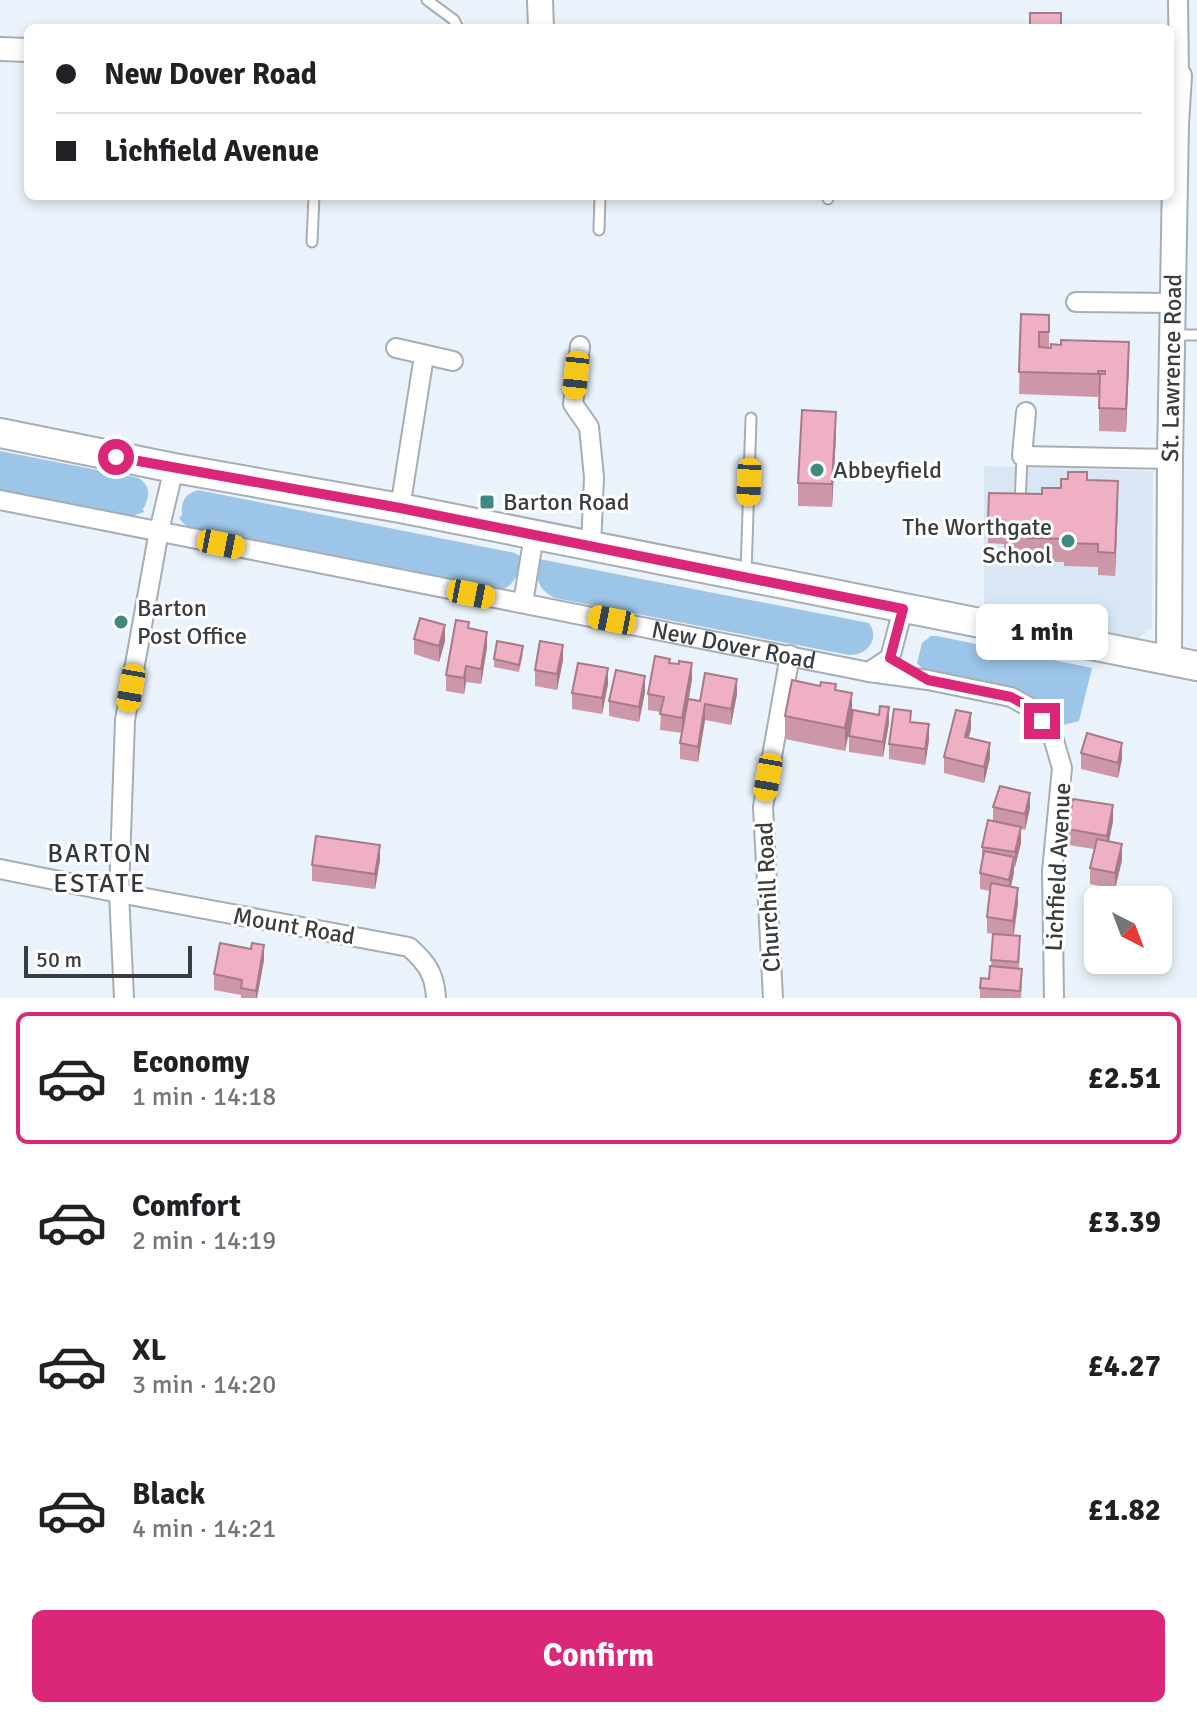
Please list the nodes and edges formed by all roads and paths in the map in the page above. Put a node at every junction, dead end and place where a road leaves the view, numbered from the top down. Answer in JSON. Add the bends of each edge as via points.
{"nodes":[{"id":1,"x":427,"y":0,"type":"edge"},
{"id":2,"x":540,"y":0,"type":"edge"},
{"id":3,"x":1178,"y":0,"type":"edge"},
{"id":4,"x":456,"y":24,"type":"edge"},
{"id":5,"x":541,"y":24,"type":"edge"},
{"id":6,"x":0,"y":49,"type":"edge"},
{"id":7,"x":24,"y":50,"type":"edge"},
{"id":8,"x":1182,"y":76,"type":"edge"},
{"id":9,"x":314,"y":200,"type":"edge"},
{"id":10,"x":600,"y":200,"type":"edge"},
{"id":11,"x":599,"y":230,"type":"dead end"},
{"id":12,"x":312,"y":242,"type":"dead end"},
{"id":13,"x":1076,"y":302,"type":"dead end"},
{"id":14,"x":1174,"y":303,"type":"junction"},
{"id":15,"x":1172,"y":335,"type":"junction"},
{"id":16,"x":1197,"y":335,"type":"edge"},
{"id":17,"x":580,"y":346,"type":"dead end"},
{"id":18,"x":396,"y":348,"type":"dead end"},
{"id":19,"x":424,"y":356,"type":"junction"},
{"id":20,"x":453,"y":361,"type":"dead end"},
{"id":21,"x":1026,"y":412,"type":"dead end"},
{"id":22,"x":751,"y":418,"type":"dead end"},
{"id":23,"x":0,"y":433,"type":"edge"},
{"id":24,"x":1022,"y":456,"type":"junction"},
{"id":25,"x":1170,"y":459,"type":"junction"},
{"id":26,"x":174,"y":468,"type":"junction"},
{"id":27,"x":0,"y":500,"type":"edge"},
{"id":28,"x":400,"y":508,"type":"junction"},
{"id":29,"x":1020,"y":516,"type":"edge"},
{"id":30,"x":159,"y":531,"type":"junction"},
{"id":31,"x":534,"y":535,"type":"junction"},
{"id":32,"x":591,"y":547,"type":"junction"},
{"id":33,"x":746,"y":578,"type":"junction"},
{"id":34,"x":523,"y":603,"type":"junction"},
{"id":35,"x":903,"y":609,"type":"junction"},
{"id":36,"x":790,"y":655,"type":"junction"},
{"id":37,"x":890,"y":658,"type":"junction"},
{"id":38,"x":1169,"y":660,"type":"junction"},
{"id":39,"x":1197,"y":666,"type":"edge"},
{"id":40,"x":869,"y":672,"type":"junction"},
{"id":41,"x":928,"y":680,"type":"junction"},
{"id":42,"x":0,"y":869,"type":"edge"},
{"id":43,"x":119,"y":893,"type":"junction"},
{"id":44,"x":124,"y":998,"type":"edge"},
{"id":45,"x":436,"y":998,"type":"edge"},
{"id":46,"x":773,"y":998,"type":"edge"},
{"id":47,"x":1054,"y":998,"type":"edge"}],
"edges":[{"from":1,"to":4,"type":"lane"},
{"from":2,"to":5,"type":"main road"},
{"from":3,"to":8,"type":"street"},
{"from":6,"to":7,"type":"street"},
{"from":8,"to":14,"type":"main road","name":"St. Lawrence Road","via":[[1176,123]]},
{"from":9,"to":12,"type":"lane"},
{"from":10,"to":11,"type":"lane"},
{"from":13,"to":14,"type":"street"},
{"from":14,"to":15,"type":"main road","name":"St. Lawrence Road"},
{"from":15,"to":16,"type":"lane"},
{"from":15,"to":25,"type":"main road","name":"St. Lawrence Road"},
{"from":17,"to":32,"type":"street","via":[[573,404],[589,427],[594,477]]},
{"from":18,"to":19,"type":"street"},
{"from":19,"to":20,"type":"street"},
{"from":19,"to":28,"type":"street"},
{"from":21,"to":24,"type":"street"},
{"from":22,"to":33,"type":"lane"},
{"from":23,"to":26,"type":"main road"},
{"from":24,"to":25,"type":"street"},
{"from":24,"to":29,"type":"lane"},
{"from":25,"to":38,"type":"main road","name":"St. Lawrence Road"},
{"from":26,"to":28,"type":"main road"},
{"from":26,"to":30,"type":"street"},
{"from":27,"to":30,"type":"street","name":"New Dover Road"},
{"from":28,"to":31,"type":"main road"},
{"from":30,"to":34,"type":"street","name":"New Dover Road"},
{"from":30,"to":43,"type":"street","via":[[125,720]]},
{"from":31,"to":32,"type":"main road"},
{"from":31,"to":34,"type":"street"},
{"from":32,"to":33,"type":"main road"},
{"from":33,"to":35,"type":"main road"},
{"from":34,"to":36,"type":"street","name":"New Dover Road"},
{"from":35,"to":37,"type":"street"},
{"from":35,"to":38,"type":"main road"},
{"from":36,"to":40,"type":"street","name":"New Dover Road"},
{"from":36,"to":46,"type":"street","name":"Churchill Road","via":[[763,807]]},
{"from":37,"to":40,"type":"street"},
{"from":37,"to":41,"type":"street","name":"Lichfield Avenue"},
{"from":38,"to":39,"type":"main road"},
{"from":40,"to":41,"type":"street","name":"Lichfield Avenue"},
{"from":41,"to":47,"type":"street","name":"Lichfield Avenue","via":[[1011,697],[1029,707],[1053,737],[1062,768],[1052,871]]},
{"from":42,"to":43,"type":"street"},
{"from":43,"to":44,"type":"street"},
{"from":43,"to":45,"type":"street","name":"Mount Road","via":[[409,947],[424,960]]}]}
